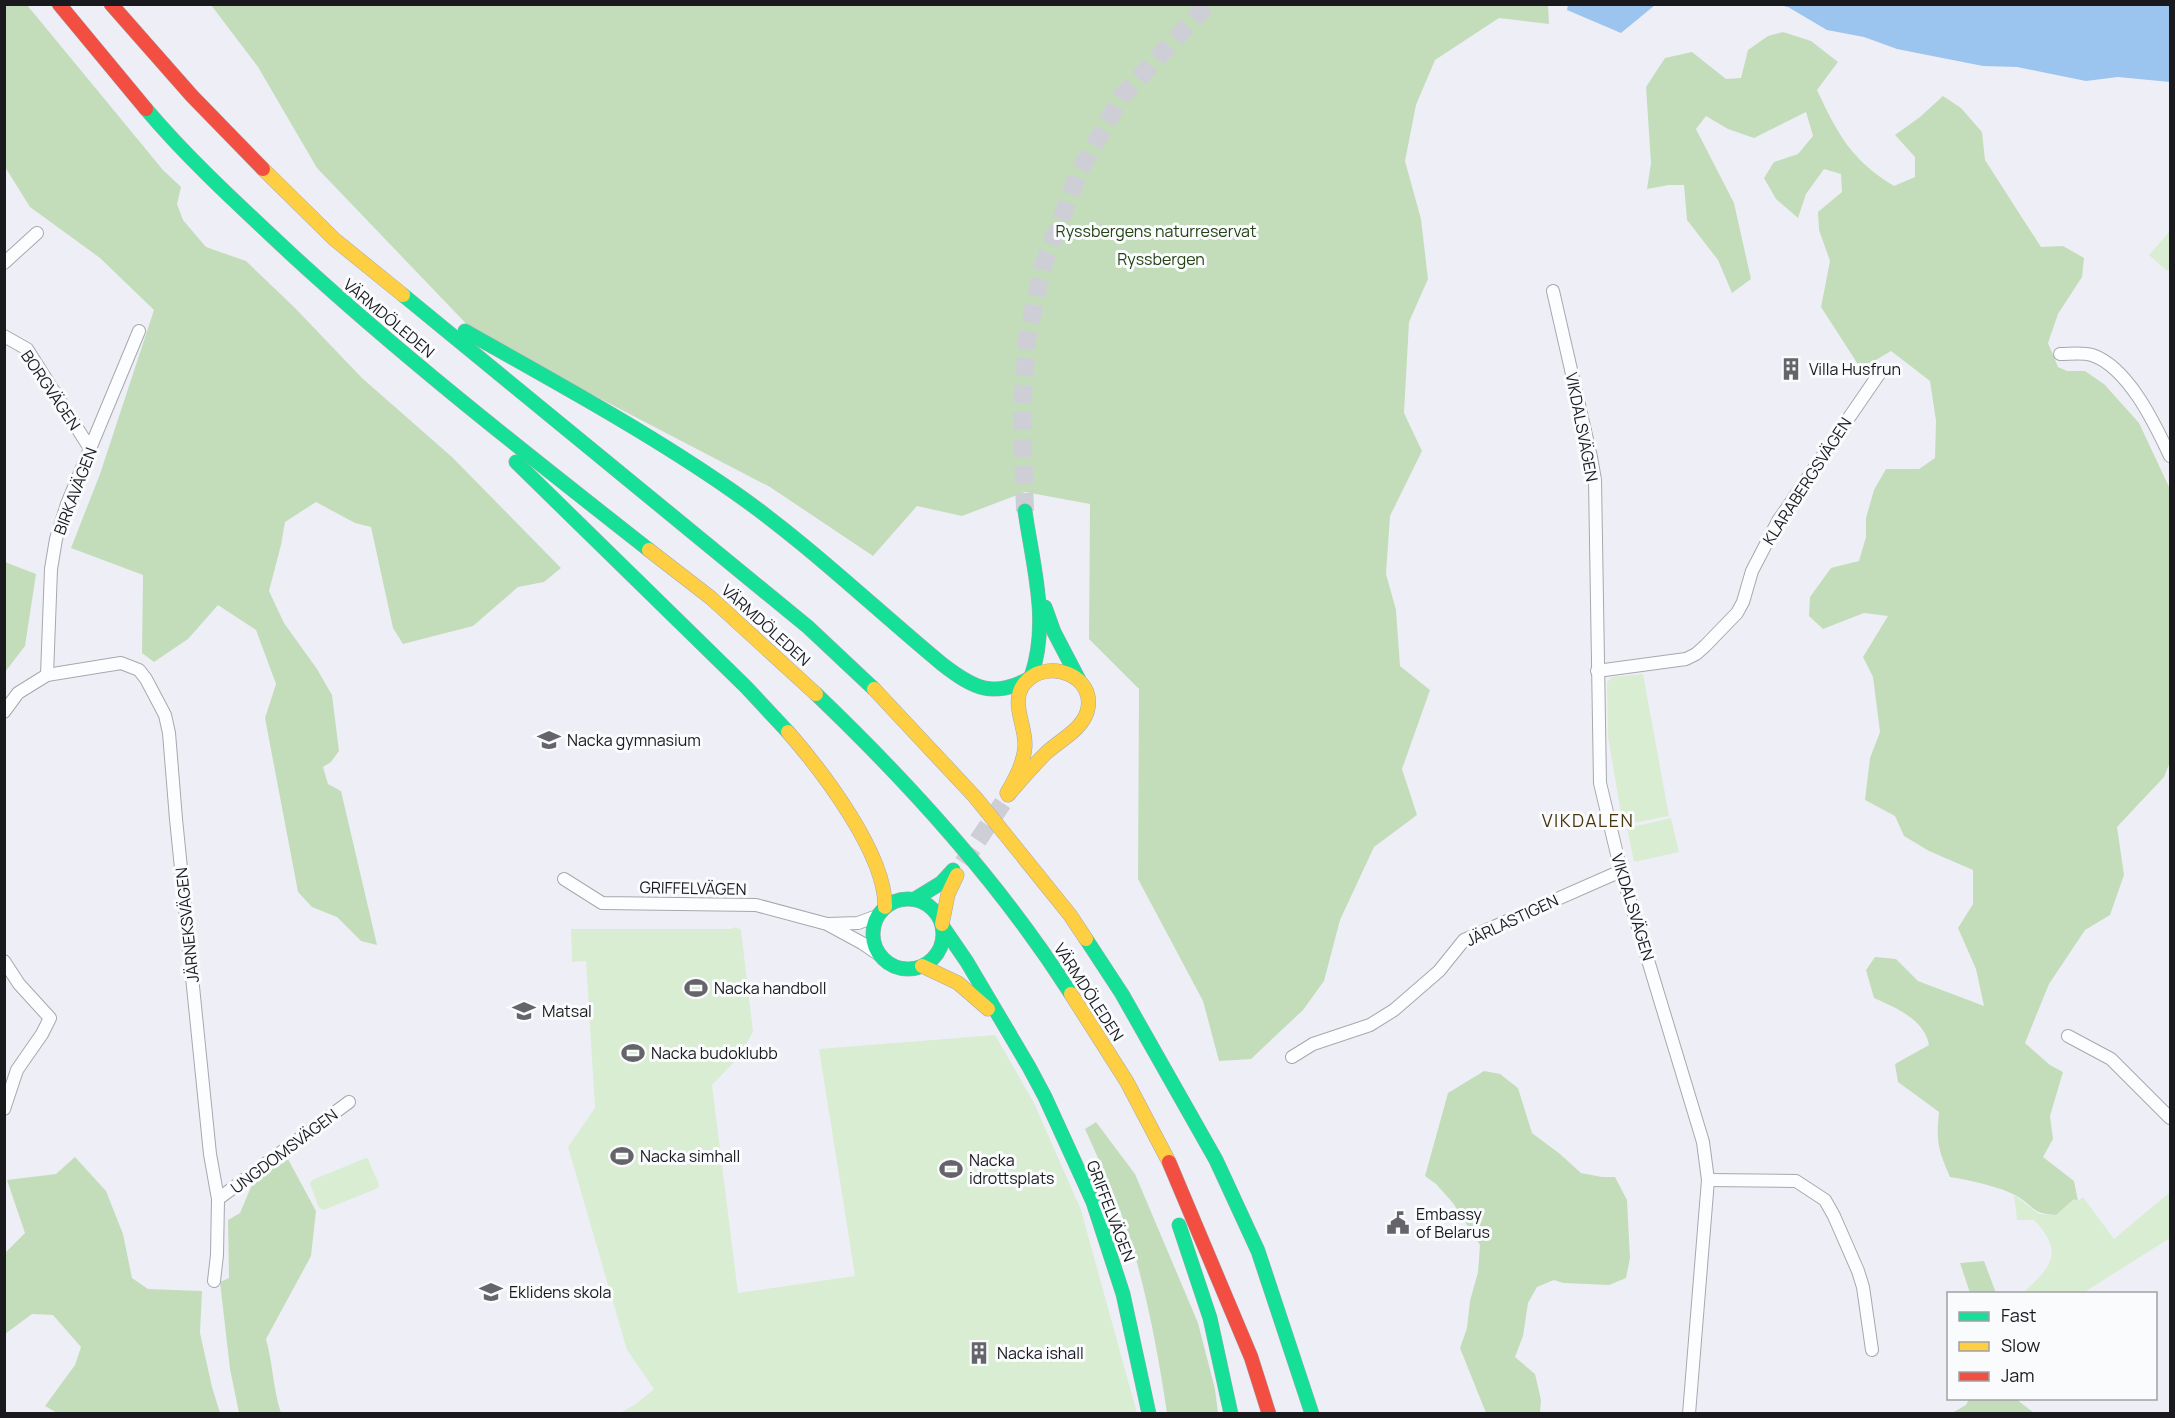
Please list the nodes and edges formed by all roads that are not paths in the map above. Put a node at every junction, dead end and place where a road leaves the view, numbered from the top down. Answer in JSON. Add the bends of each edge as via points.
{"nodes":[{"id":1,"x":59,"y":4,"type":"edge"},
{"id":2,"x":111,"y":4,"type":"edge"},
{"id":3,"x":37,"y":233,"type":"dead end"},
{"id":4,"x":4,"y":263,"type":"edge"},
{"id":5,"x":1553,"y":291,"type":"dead end"},
{"id":6,"x":401,"y":294,"type":"junction"},
{"id":7,"x":140,"y":331,"type":"dead end"},
{"id":8,"x":4,"y":336,"type":"edge"},
{"id":9,"x":2060,"y":354,"type":"dead end"},
{"id":10,"x":414,"y":361,"type":"junction"},
{"id":11,"x":1879,"y":374,"type":"dead end"},
{"id":12,"x":91,"y":450,"type":"junction"},
{"id":13,"x":2170,"y":456,"type":"edge"},
{"id":14,"x":1025,"y":512,"type":"tunnel mouth"},
{"id":15,"x":1036,"y":579,"type":"junction"},
{"id":16,"x":1598,"y":671,"type":"junction"},
{"id":17,"x":46,"y":675,"type":"junction"},
{"id":18,"x":1030,"y":677,"type":"junction"},
{"id":19,"x":1082,"y":684,"type":"junction"},
{"id":20,"x":4,"y":712,"type":"edge"},
{"id":21,"x":1621,"y":871,"type":"junction"},
{"id":22,"x":564,"y":879,"type":"dead end"},
{"id":23,"x":915,"y":899,"type":"junction"},
{"id":24,"x":881,"y":912,"type":"junction"},
{"id":25,"x":827,"y":924,"type":"junction"},
{"id":26,"x":943,"y":925,"type":"junction"},
{"id":27,"x":881,"y":956,"type":"junction"},
{"id":28,"x":4,"y":961,"type":"edge"},
{"id":29,"x":922,"y":966,"type":"junction"},
{"id":30,"x":1009,"y":1033,"type":"junction"},
{"id":31,"x":2068,"y":1036,"type":"dead end"},
{"id":32,"x":1292,"y":1057,"type":"dead end"},
{"id":33,"x":1127,"y":1082,"type":"junction"},
{"id":34,"x":350,"y":1102,"type":"dead end"},
{"id":35,"x":4,"y":1109,"type":"edge"},
{"id":36,"x":2170,"y":1118,"type":"edge"},
{"id":37,"x":1157,"y":1170,"type":"dead end"},
{"id":38,"x":1708,"y":1180,"type":"junction"},
{"id":39,"x":218,"y":1199,"type":"junction"},
{"id":40,"x":1174,"y":1212,"type":"dead end"},
{"id":41,"x":1258,"y":1251,"type":"junction"},
{"id":42,"x":214,"y":1281,"type":"dead end"},
{"id":43,"x":1872,"y":1350,"type":"dead end"},
{"id":44,"x":1149,"y":1413,"type":"edge"},
{"id":45,"x":1231,"y":1413,"type":"edge"},
{"id":46,"x":1269,"y":1413,"type":"edge"},
{"id":47,"x":1312,"y":1413,"type":"edge"},
{"id":48,"x":1326,"y":1413,"type":"edge"},
{"id":49,"x":1689,"y":1413,"type":"edge"}],
"edges":[{"from":1,"to":10,"type":"main road","name":"VÄRMDÖLEDEN","via":[[170,137],[331,291]]},
{"from":2,"to":6,"type":"main road","name":"VÄRMDÖLEDEN","via":[[264,173]]},
{"from":3,"to":4,"type":"street"},
{"from":5,"to":16,"type":"street","name":"VIKDALSVÄGEN","via":[[1595,480]]},
{"from":6,"to":18,"type":"main road","via":[[726,487],[971,683],[989,690],[1006,690]]},
{"from":6,"to":41,"type":"main road","name":"VÄRMDÖLEDEN","via":[[808,627],[890,704],[975,797],[1070,915],[1122,994],[1216,1160]]},
{"from":7,"to":12,"type":"street","name":"BIRKAVÄGEN"},
{"from":8,"to":12,"type":"street","name":"BORGVÄGEN","via":[[27,350]]},
{"from":9,"to":13,"type":"street","via":[[2092,355],[2117,372],[2144,405]]},
{"from":10,"to":24,"type":"main road","via":[[769,708],[799,742],[838,795],[862,838],[883,884]]},
{"from":10,"to":33,"type":"main road","name":"VÄRMDÖLEDEN","via":[[711,598],[850,726],[984,872],[1067,987]]},
{"from":11,"to":16,"type":"street","name":"KLARABERGSVÄGEN","via":[[1778,521],[1752,571],[1737,613],[1705,646],[1686,659]]},
{"from":12,"to":17,"type":"street","name":"BIRKAVÄGEN","via":[[56,539]]},
{"from":14,"to":15,"type":"main road"},
{"from":15,"to":18,"type":"main road","via":[[1041,635],[1038,659]]},
{"from":15,"to":19,"type":"main road","via":[[1054,633]]},
{"from":16,"to":21,"type":"street","name":"VIKDALSVÄGEN","via":[[1600,783]]},
{"from":17,"to":20,"type":"street","via":[[18,693]]},
{"from":17,"to":39,"type":"street","name":"JÄRNEKSVÄGEN","via":[[121,663],[131,666],[146,679],[165,715],[210,1154]]},
{"from":18,"to":19,"type":"main road","via":[[1042,670],[1058,669],[1074,675]]},
{"from":18,"to":19,"type":"main road","via":[[1019,699],[1025,749],[1008,794],[1043,755],[1084,719],[1088,701]]},
{"from":21,"to":32,"type":"street","name":"JÄRLASTIGEN","via":[[1464,940],[1439,971],[1394,1010],[1370,1025],[1312,1044]]},
{"from":21,"to":38,"type":"street","name":"VIKDALSVÄGEN","via":[[1703,1142]]},
{"from":22,"to":25,"type":"street","name":"GRIFFELVÄGEN","via":[[602,903],[756,905]]},
{"from":23,"to":24,"type":"main road","via":[[898,900]]},
{"from":23,"to":26,"type":"main road","via":[[933,908]]},
{"from":23,"to":26,"type":"main road","via":[[955,873]]},
{"from":24,"to":25,"type":"street","name":"GRIFFELVÄGEN","via":[[858,923]]},
{"from":24,"to":27,"type":"main road","via":[[873,938]]},
{"from":25,"to":27,"type":"street","name":"GRIFFELVÄGEN"},
{"from":26,"to":29,"type":"main road","via":[[940,949]]},
{"from":26,"to":30,"type":"main road","name":"GRIFFELVÄGEN"},
{"from":27,"to":29,"type":"main road","via":[[896,967]]},
{"from":28,"to":35,"type":"street","via":[[50,1018],[17,1070]]},
{"from":29,"to":30,"type":"main road","name":"GRIFFELVÄGEN","via":[[954,980],[978,998]]},
{"from":30,"to":44,"type":"main road","name":"GRIFFELVÄGEN","via":[[1045,1096],[1093,1203],[1123,1294]]},
{"from":31,"to":36,"type":"street","via":[[2111,1059]]},
{"from":33,"to":37,"type":"main road"},
{"from":33,"to":46,"type":"main road","name":"VÄRMDÖLEDEN","via":[[1173,1171],[1251,1357]]},
{"from":34,"to":39,"type":"street","name":"UNGDOMSVÄGEN"},
{"from":38,"to":43,"type":"street","via":[[1796,1181],[1825,1200],[1858,1271]]},
{"from":38,"to":49,"type":"street","name":"VIKDALSVÄGEN"},
{"from":39,"to":42,"type":"street","name":"JÄRNEKSVÄGEN"},
{"from":40,"to":45,"type":"main road","via":[[1224,1369]]},
{"from":41,"to":47,"type":"main road","name":"VÄRMDÖLEDEN"},
{"from":41,"to":48,"type":"main road"}]}
